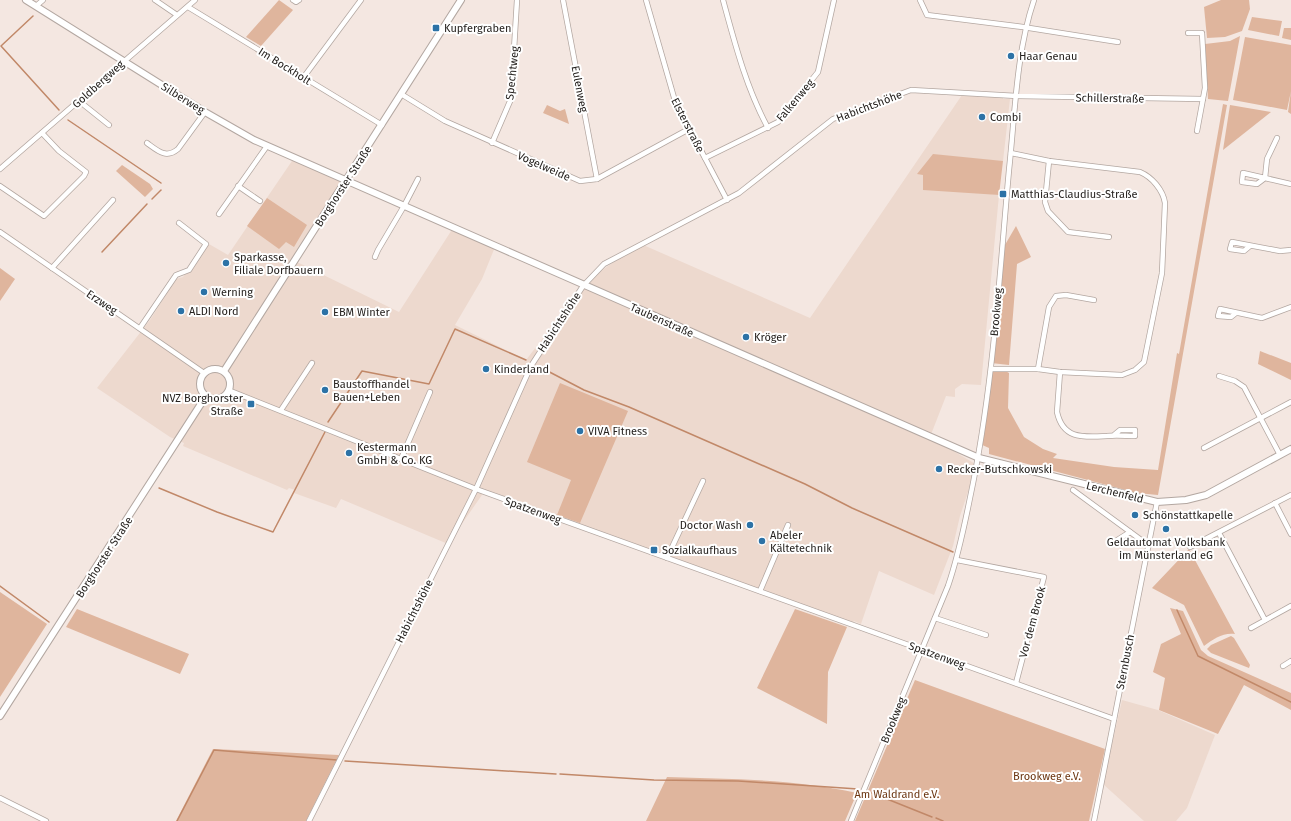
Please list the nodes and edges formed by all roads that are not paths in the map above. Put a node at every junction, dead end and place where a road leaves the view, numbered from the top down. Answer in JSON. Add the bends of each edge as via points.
{"nodes":[{"id":1,"x":26,"y":0,"type":"edge"},
{"id":2,"x":43,"y":0,"type":"edge"},
{"id":3,"x":155,"y":0,"type":"edge"},
{"id":4,"x":195,"y":0,"type":"edge"},
{"id":5,"x":293,"y":0,"type":"edge"},
{"id":6,"x":299,"y":0,"type":"edge"},
{"id":7,"x":361,"y":0,"type":"edge"},
{"id":8,"x":462,"y":0,"type":"edge"},
{"id":9,"x":517,"y":0,"type":"edge"},
{"id":10,"x":563,"y":0,"type":"edge"},
{"id":11,"x":646,"y":0,"type":"edge"},
{"id":12,"x":723,"y":0,"type":"edge"},
{"id":13,"x":834,"y":0,"type":"edge"},
{"id":14,"x":920,"y":0,"type":"edge"},
{"id":15,"x":1034,"y":0,"type":"edge"},
{"id":16,"x":36,"y":6,"type":"junction"},
{"id":17,"x":188,"y":7,"type":"junction"},
{"id":18,"x":177,"y":15,"type":"junction"},
{"id":19,"x":1026,"y":28,"type":"junction"},
{"id":20,"x":1188,"y":34,"type":"dead end"},
{"id":21,"x":1118,"y":42,"type":"dead end"},
{"id":22,"x":124,"y":61,"type":"junction"},
{"id":23,"x":303,"y":78,"type":"junction"},
{"id":24,"x":401,"y":94,"type":"junction"},
{"id":25,"x":1017,"y":96,"type":"junction"},
{"id":26,"x":1203,"y":99,"type":"junction"},
{"id":27,"x":79,"y":101,"type":"junction"},
{"id":28,"x":205,"y":112,"type":"junction"},
{"id":29,"x":109,"y":125,"type":"dead end"},
{"id":30,"x":382,"y":126,"type":"junction"},
{"id":31,"x":768,"y":128,"type":"junction"},
{"id":32,"x":689,"y":129,"type":"junction"},
{"id":33,"x":1197,"y":131,"type":"dead end"},
{"id":34,"x":42,"y":133,"type":"junction"},
{"id":35,"x":1277,"y":138,"type":"dead end"},
{"id":36,"x":492,"y":143,"type":"junction"},
{"id":37,"x":147,"y":144,"type":"dead end"},
{"id":38,"x":267,"y":146,"type":"junction"},
{"id":39,"x":1011,"y":153,"type":"junction"},
{"id":40,"x":705,"y":158,"type":"junction"},
{"id":41,"x":1049,"y":161,"type":"junction"},
{"id":42,"x":0,"y":169,"type":"edge"},
{"id":43,"x":418,"y":179,"type":"dead end"},
{"id":44,"x":597,"y":179,"type":"junction"},
{"id":45,"x":347,"y":181,"type":"junction"},
{"id":46,"x":1291,"y":184,"type":"edge"},
{"id":47,"x":0,"y":186,"type":"edge"},
{"id":48,"x":238,"y":186,"type":"junction"},
{"id":49,"x":113,"y":200,"type":"dead end"},
{"id":50,"x":727,"y":200,"type":"junction"},
{"id":51,"x":260,"y":201,"type":"dead end"},
{"id":52,"x":404,"y":206,"type":"junction"},
{"id":53,"x":219,"y":214,"type":"dead end"},
{"id":54,"x":179,"y":222,"type":"dead end"},
{"id":55,"x":0,"y":232,"type":"edge"},
{"id":56,"x":1108,"y":237,"type":"dead end"},
{"id":57,"x":1250,"y":246,"type":"dead end"},
{"id":58,"x":1291,"y":250,"type":"edge"},
{"id":59,"x":376,"y":257,"type":"dead end"},
{"id":60,"x":52,"y":268,"type":"junction"},
{"id":61,"x":583,"y":286,"type":"junction"},
{"id":62,"x":1094,"y":300,"type":"dead end"},
{"id":63,"x":1291,"y":307,"type":"edge"},
{"id":64,"x":1236,"y":313,"type":"dead end"},
{"id":65,"x":140,"y":328,"type":"junction"},
{"id":66,"x":312,"y":363,"type":"dead end"},
{"id":67,"x":991,"y":369,"type":"junction"},
{"id":68,"x":1038,"y":369,"type":"junction"},
{"id":69,"x":224,"y":371,"type":"junction"},
{"id":70,"x":1060,"y":372,"type":"junction"},
{"id":71,"x":204,"y":373,"type":"junction"},
{"id":72,"x":1219,"y":376,"type":"dead end"},
{"id":73,"x":228,"y":390,"type":"junction"},
{"id":74,"x":430,"y":392,"type":"dead end"},
{"id":75,"x":206,"y":396,"type":"junction"},
{"id":76,"x":1291,"y":402,"type":"edge"},
{"id":77,"x":281,"y":410,"type":"junction"},
{"id":78,"x":1260,"y":419,"type":"junction"},
{"id":79,"x":1114,"y":435,"type":"dead end"},
{"id":80,"x":1204,"y":448,"type":"dead end"},
{"id":81,"x":1291,"y":449,"type":"edge"},
{"id":82,"x":1280,"y":455,"type":"junction"},
{"id":83,"x":978,"y":458,"type":"junction"},
{"id":84,"x":401,"y":459,"type":"junction"},
{"id":85,"x":703,"y":481,"type":"dead end"},
{"id":86,"x":476,"y":489,"type":"junction"},
{"id":87,"x":1073,"y":490,"type":"dead end"},
{"id":88,"x":1291,"y":495,"type":"edge"},
{"id":89,"x":1157,"y":502,"type":"junction"},
{"id":90,"x":1275,"y":503,"type":"junction"},
{"id":91,"x":788,"y":525,"type":"dead end"},
{"id":92,"x":1130,"y":532,"type":"junction"},
{"id":93,"x":1219,"y":532,"type":"junction"},
{"id":94,"x":1291,"y":534,"type":"edge"},
{"id":95,"x":1111,"y":544,"type":"dead end"},
{"id":96,"x":1148,"y":545,"type":"junction"},
{"id":97,"x":1190,"y":547,"type":"dead end"},
{"id":98,"x":667,"y":558,"type":"junction"},
{"id":99,"x":957,"y":560,"type":"junction"},
{"id":100,"x":760,"y":591,"type":"junction"},
{"id":101,"x":1291,"y":606,"type":"edge"},
{"id":102,"x":935,"y":618,"type":"junction"},
{"id":103,"x":1265,"y":620,"type":"junction"},
{"id":104,"x":1251,"y":628,"type":"dead end"},
{"id":105,"x":986,"y":635,"type":"dead end"},
{"id":106,"x":922,"y":650,"type":"junction"},
{"id":107,"x":1291,"y":662,"type":"edge"},
{"id":108,"x":1282,"y":666,"type":"dead end"},
{"id":109,"x":1016,"y":684,"type":"junction"},
{"id":110,"x":0,"y":716,"type":"edge"},
{"id":111,"x":1114,"y":719,"type":"junction"},
{"id":112,"x":0,"y":798,"type":"edge"},
{"id":113,"x":46,"y":821,"type":"edge"},
{"id":114,"x":309,"y":821,"type":"edge"},
{"id":115,"x":852,"y":821,"type":"edge"},
{"id":116,"x":1094,"y":821,"type":"edge"}],
"edges":[{"from":1,"to":16,"type":"street","name":"Silberweg"},
{"from":2,"to":16,"type":"street"},
{"from":3,"to":18,"type":"street"},
{"from":4,"to":17,"type":"street","name":"Goldbergweg"},
{"from":5,"to":6,"type":"street"},
{"from":7,"to":23,"type":"street"},
{"from":8,"to":24,"type":"street","name":"Borghorster Straße"},
{"from":9,"to":36,"type":"street","name":"Spechtweg","via":[[511,98]]},
{"from":10,"to":44,"type":"street","name":"Eulenweg"},
{"from":11,"to":32,"type":"street","name":"Elsterstraße","via":[[674,101]]},
{"from":12,"to":31,"type":"street","via":[[744,74]]},
{"from":13,"to":31,"type":"street","name":"Falkenweg","via":[[818,72],[778,122]]},
{"from":14,"to":19,"type":"street","via":[[927,15]]},
{"from":15,"to":19,"type":"street","name":"Brookweg"},
{"from":16,"to":22,"type":"street","name":"Silberweg"},
{"from":17,"to":18,"type":"street","name":"Goldbergweg"},
{"from":17,"to":23,"type":"street","name":"Im Bockholt"},
{"from":18,"to":22,"type":"street","name":"Goldbergweg"},
{"from":19,"to":21,"type":"street"},
{"from":19,"to":25,"type":"street","name":"Brookweg"},
{"from":20,"to":26,"type":"street","via":[[1202,33],[1205,88]]},
{"from":22,"to":27,"type":"street","name":"Goldbergweg"},
{"from":22,"to":28,"type":"street","name":"Silberweg"},
{"from":23,"to":30,"type":"street","name":"Im Bockholt"},
{"from":24,"to":30,"type":"street","name":"Borghorster Straße"},
{"from":24,"to":36,"type":"street","name":"Vogelweide","via":[[446,122]]},
{"from":25,"to":26,"type":"street","name":"Schillerstraße"},
{"from":25,"to":39,"type":"street","name":"Brookweg"},
{"from":25,"to":50,"type":"street","name":"Habichtshöhe","via":[[911,90],[833,119]]},
{"from":26,"to":33,"type":"street"},
{"from":27,"to":29,"type":"street"},
{"from":27,"to":34,"type":"street","name":"Goldbergweg"},
{"from":28,"to":37,"type":"street","via":[[172,154],[164,154]]},
{"from":28,"to":38,"type":"street","name":"Silberweg"},
{"from":30,"to":45,"type":"street","name":"Borghorster Straße"},
{"from":31,"to":40,"type":"street","name":"Falkenweg"},
{"from":32,"to":40,"type":"street","name":"Elsterstraße"},
{"from":32,"to":44,"type":"street","name":"Vogelweide"},
{"from":34,"to":42,"type":"street","name":"Goldbergweg"},
{"from":34,"to":47,"type":"street","via":[[59,151],[82,167],[86,172],[84,176],[44,216]]},
{"from":35,"to":46,"type":"street","via":[[1267,158],[1264,178]]},
{"from":36,"to":44,"type":"street","name":"Vogelweide","via":[[570,178],[580,181]]},
{"from":38,"to":45,"type":"street","name":"Silberweg"},
{"from":38,"to":48,"type":"street"},
{"from":39,"to":41,"type":"street"},
{"from":39,"to":67,"type":"street","name":"Brookweg"},
{"from":40,"to":50,"type":"street","name":"Elsterstraße"},
{"from":41,"to":56,"type":"street","via":[[1045,202],[1048,212],[1068,232]]},
{"from":41,"to":70,"type":"street","via":[[1140,172],[1148,176],[1164,195],[1165,204],[1162,273],[1144,362],[1125,374]]},
{"from":43,"to":52,"type":"street"},
{"from":45,"to":52,"type":"street","name":"Taubenstraße"},
{"from":45,"to":69,"type":"street","name":"Borghorster Straße"},
{"from":48,"to":51,"type":"street"},
{"from":48,"to":53,"type":"street"},
{"from":49,"to":60,"type":"street"},
{"from":50,"to":61,"type":"street","name":"Habichtshöhe","via":[[604,264]]},
{"from":52,"to":59,"type":"street"},
{"from":52,"to":61,"type":"street","name":"Taubenstraße"},
{"from":54,"to":65,"type":"street","via":[[206,244],[189,270],[176,275]]},
{"from":55,"to":60,"type":"street","name":"Erzweg"},
{"from":57,"to":58,"type":"street","via":[[1280,251]]},
{"from":60,"to":65,"type":"street","name":"Erzweg"},
{"from":61,"to":83,"type":"street","name":"Taubenstraße"},
{"from":61,"to":86,"type":"street","name":"Habichtshöhe","via":[[531,366]]},
{"from":62,"to":68,"type":"street","via":[[1066,295],[1056,296],[1049,307]]},
{"from":63,"to":64,"type":"street","via":[[1262,318]]},
{"from":65,"to":71,"type":"street","name":"Erzweg"},
{"from":66,"to":77,"type":"street"},
{"from":67,"to":68,"type":"street"},
{"from":67,"to":83,"type":"street","name":"Brookweg"},
{"from":68,"to":70,"type":"street"},
{"from":69,"to":71,"type":"street","via":[[211,369]]},
{"from":69,"to":73,"type":"street","via":[[230,380]]},
{"from":70,"to":79,"type":"street","via":[[1057,412],[1058,419],[1068,432],[1084,437]]},
{"from":71,"to":75,"type":"street","via":[[200,386]]},
{"from":72,"to":78,"type":"street","via":[[1240,383]]},
{"from":73,"to":75,"type":"street","via":[[217,399]]},
{"from":73,"to":77,"type":"street","name":"Spatzenweg"},
{"from":74,"to":84,"type":"street"},
{"from":75,"to":110,"type":"street","name":"Borghorster Straße"},
{"from":76,"to":78,"type":"street"},
{"from":77,"to":84,"type":"street","name":"Spatzenweg"},
{"from":78,"to":80,"type":"street"},
{"from":78,"to":82,"type":"street"},
{"from":81,"to":82,"type":"street","name":"Lerchenfeld"},
{"from":82,"to":89,"type":"street","name":"Lerchenfeld","via":[[1206,495],[1186,500]]},
{"from":83,"to":89,"type":"street","name":"Lerchenfeld"},
{"from":83,"to":99,"type":"street","name":"Brookweg"},
{"from":84,"to":86,"type":"street","name":"Spatzenweg"},
{"from":85,"to":98,"type":"street"},
{"from":86,"to":98,"type":"street","name":"Spatzenweg"},
{"from":86,"to":114,"type":"street","name":"Habichtshöhe"},
{"from":87,"to":92,"type":"street"},
{"from":88,"to":90,"type":"street"},
{"from":89,"to":96,"type":"street","name":"Sternbusch"},
{"from":90,"to":93,"type":"street"},
{"from":90,"to":94,"type":"street"},
{"from":91,"to":100,"type":"street"},
{"from":92,"to":95,"type":"street"},
{"from":92,"to":96,"type":"street"},
{"from":93,"to":97,"type":"street"},
{"from":93,"to":103,"type":"street"},
{"from":96,"to":111,"type":"street","name":"Sternbusch"},
{"from":98,"to":100,"type":"street","name":"Spatzenweg"},
{"from":99,"to":102,"type":"street","name":"Brookweg"},
{"from":99,"to":109,"type":"street","name":"Vor dem Brook","via":[[1044,577]]},
{"from":100,"to":106,"type":"street","name":"Spatzenweg"},
{"from":101,"to":103,"type":"street"},
{"from":102,"to":105,"type":"street"},
{"from":102,"to":106,"type":"street","name":"Brookweg"},
{"from":103,"to":104,"type":"street"},
{"from":106,"to":109,"type":"street","name":"Spatzenweg"},
{"from":106,"to":115,"type":"street","name":"Brookweg"},
{"from":107,"to":108,"type":"street"},
{"from":109,"to":111,"type":"street","name":"Spatzenweg"},
{"from":111,"to":116,"type":"street","name":"Sternbusch"},
{"from":112,"to":113,"type":"street"}]}
